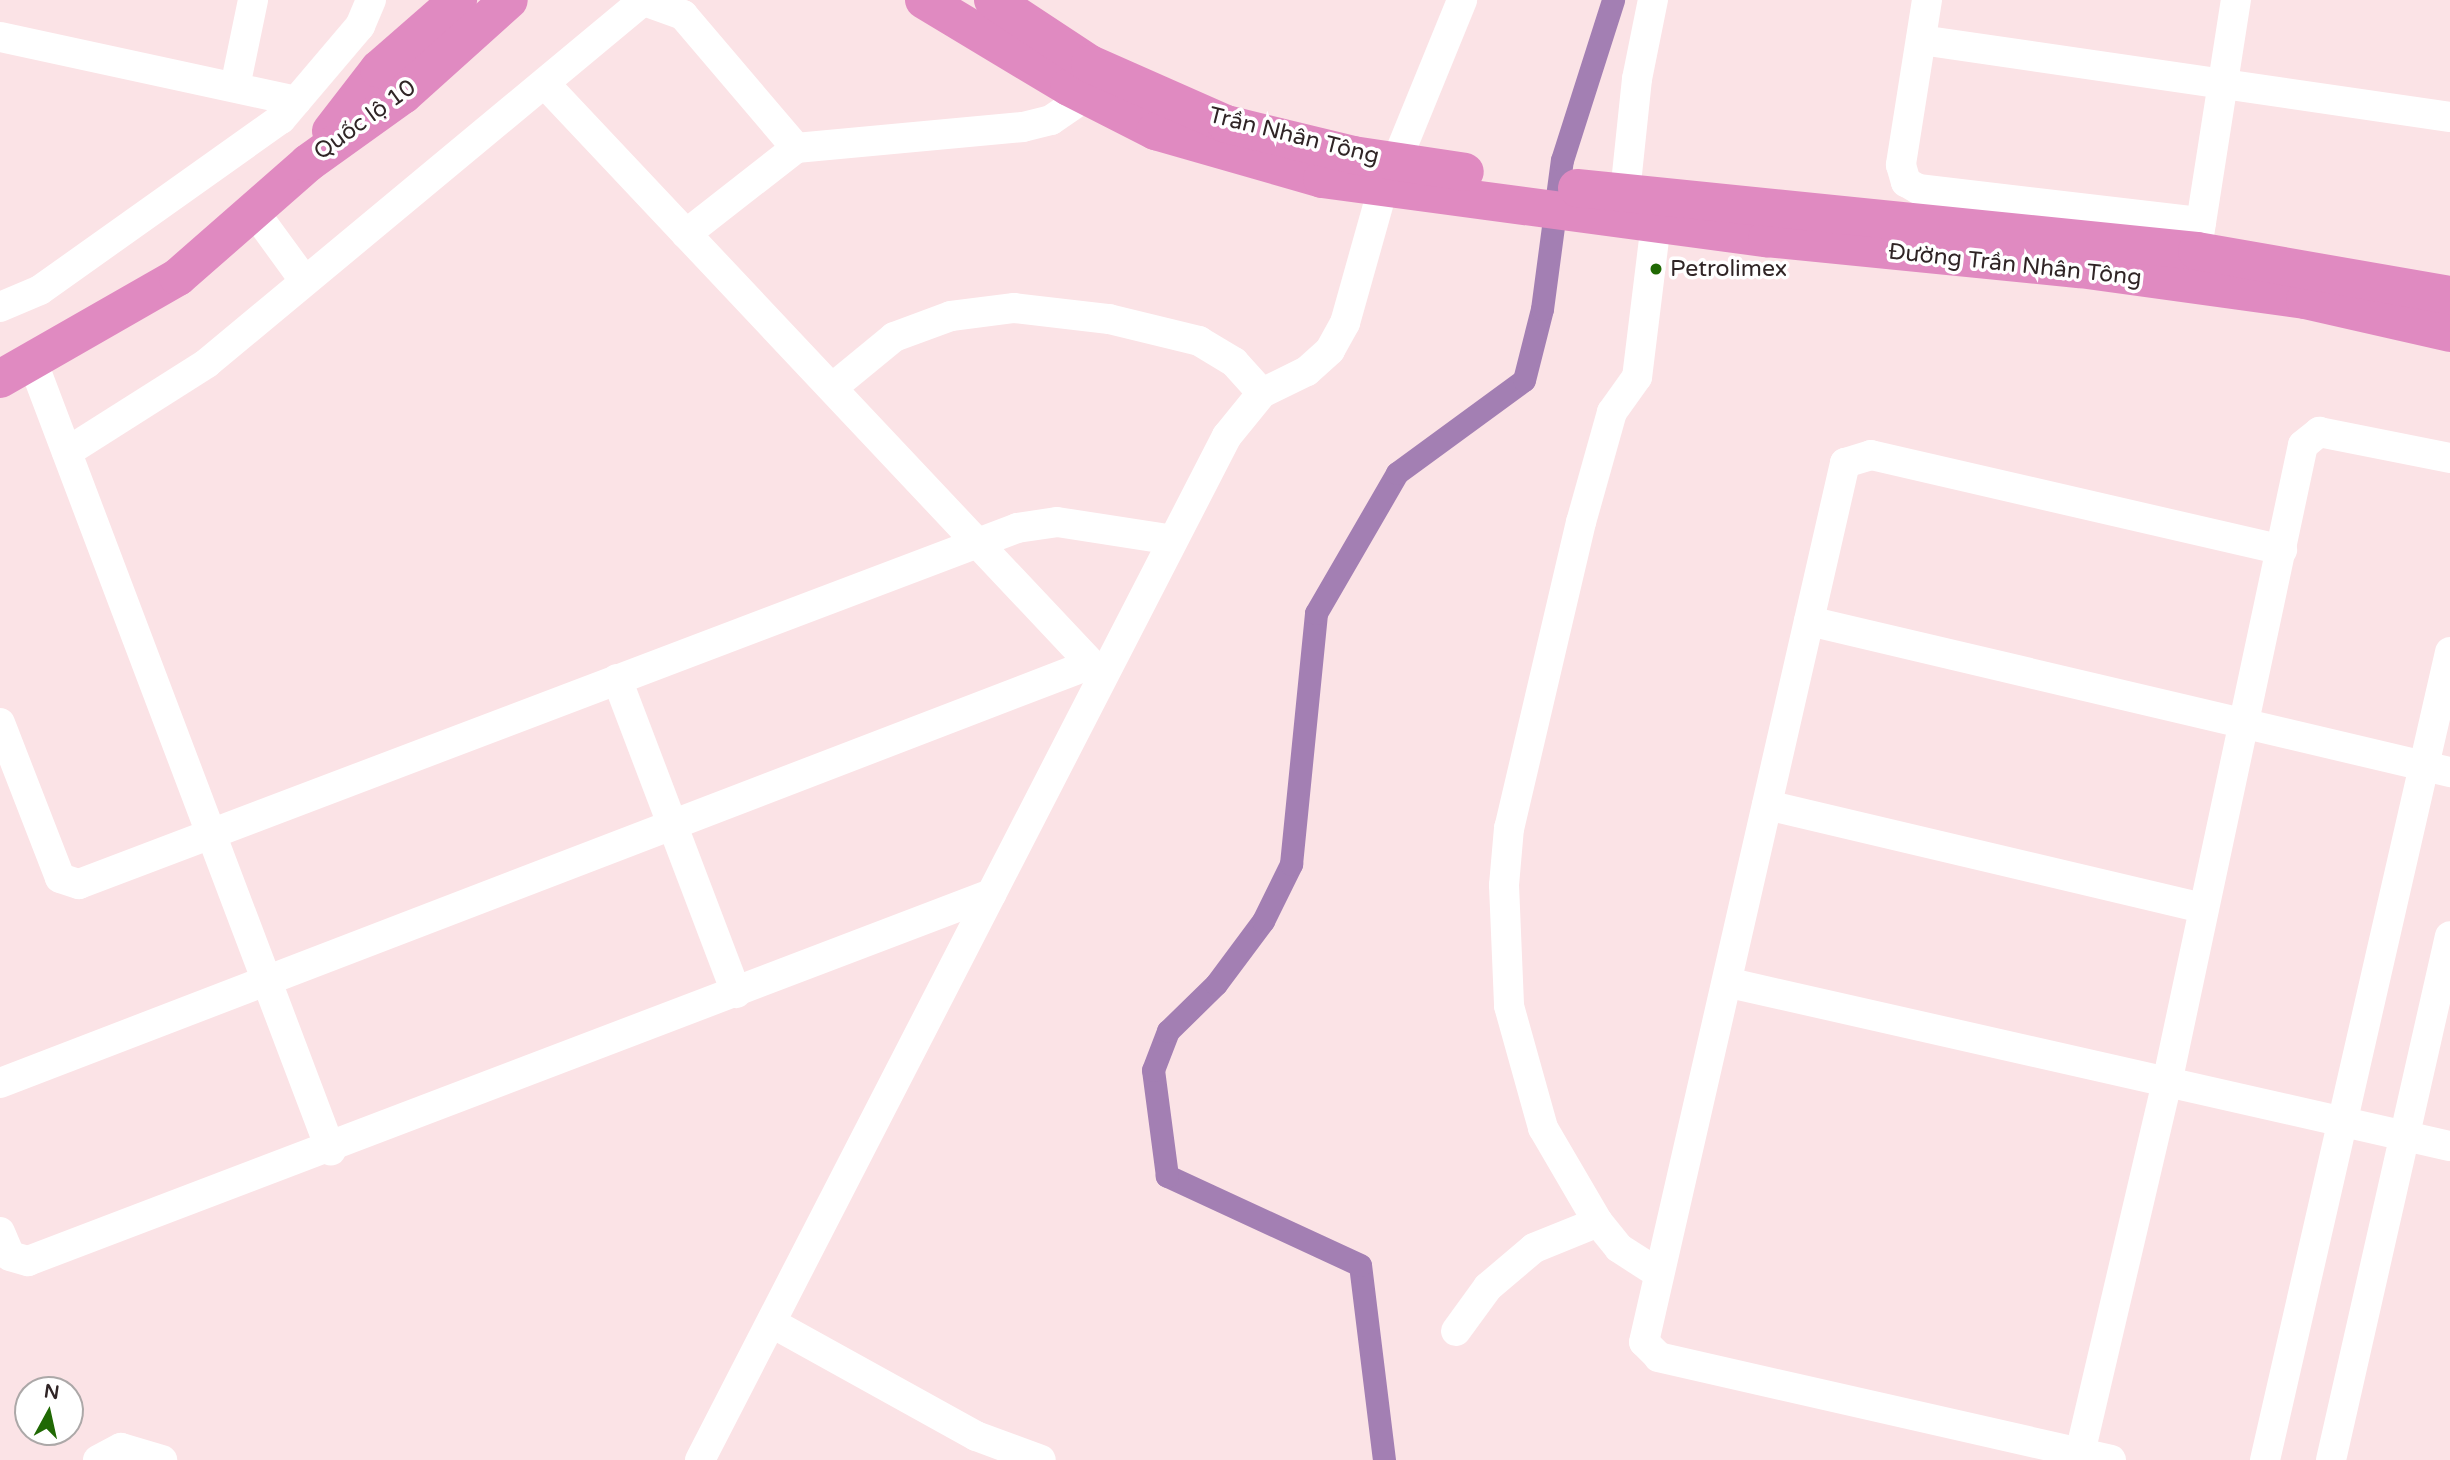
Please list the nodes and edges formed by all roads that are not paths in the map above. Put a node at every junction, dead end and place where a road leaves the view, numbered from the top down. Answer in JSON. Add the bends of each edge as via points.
{"nodes":[{"id":1,"x":253,"y":0,"type":"edge"},
{"id":2,"x":371,"y":0,"type":"edge"},
{"id":3,"x":441,"y":0,"type":"edge"},
{"id":4,"x":458,"y":0,"type":"edge"},
{"id":5,"x":509,"y":0,"type":"edge"},
{"id":6,"x":537,"y":0,"type":"edge"},
{"id":7,"x":643,"y":0,"type":"edge"},
{"id":8,"x":924,"y":0,"type":"edge"},
{"id":9,"x":944,"y":0,"type":"edge"},
{"id":10,"x":993,"y":0,"type":"edge"},
{"id":11,"x":1462,"y":0,"type":"edge"},
{"id":12,"x":1653,"y":0,"type":"edge"},
{"id":13,"x":1927,"y":0,"type":"edge"},
{"id":14,"x":2236,"y":0,"type":"edge"},
{"id":15,"x":0,"y":37,"type":"edge"},
{"id":16,"x":1921,"y":40,"type":"junction"},
{"id":17,"x":999,"y":46,"type":"junction"},
{"id":18,"x":424,"y":53,"type":"junction"},
{"id":19,"x":2221,"y":82,"type":"junction"},
{"id":20,"x":546,"y":85,"type":"junction"},
{"id":21,"x":234,"y":87,"type":"junction"},
{"id":22,"x":1086,"y":96,"type":"junction"},
{"id":23,"x":296,"y":102,"type":"junction"},
{"id":24,"x":2450,"y":117,"type":"edge"},
{"id":25,"x":796,"y":148,"type":"junction"},
{"id":26,"x":1390,"y":175,"type":"junction"},
{"id":27,"x":1625,"y":192,"type":"junction"},
{"id":28,"x":1578,"y":201,"type":"junction"},
{"id":29,"x":253,"y":210,"type":"junction"},
{"id":30,"x":1656,"y":223,"type":"junction"},
{"id":31,"x":686,"y":234,"type":"junction"},
{"id":32,"x":2197,"y":253,"type":"junction"},
{"id":33,"x":304,"y":280,"type":"junction"},
{"id":34,"x":2450,"y":295,"type":"edge"},
{"id":35,"x":0,"y":307,"type":"edge"},
{"id":36,"x":2450,"y":333,"type":"edge"},
{"id":37,"x":17,"y":371,"type":"edge"},
{"id":38,"x":832,"y":388,"type":"junction"},
{"id":39,"x":1262,"y":393,"type":"junction"},
{"id":40,"x":67,"y":452,"type":"junction"},
{"id":41,"x":2450,"y":458,"type":"edge"},
{"id":42,"x":1173,"y":540,"type":"junction"},
{"id":43,"x":978,"y":544,"type":"junction"},
{"id":44,"x":2282,"y":550,"type":"junction"},
{"id":45,"x":1809,"y":621,"type":"junction"},
{"id":46,"x":2450,"y":652,"type":"edge"},
{"id":47,"x":1096,"y":668,"type":"junction"},
{"id":48,"x":617,"y":680,"type":"junction"},
{"id":49,"x":0,"y":723,"type":"edge"},
{"id":50,"x":2244,"y":726,"type":"junction"},
{"id":51,"x":2437,"y":769,"type":"edge"},
{"id":52,"x":1767,"y":805,"type":"junction"},
{"id":53,"x":673,"y":828,"type":"junction"},
{"id":54,"x":211,"y":835,"type":"junction"},
{"id":55,"x":991,"y":894,"type":"junction"},
{"id":56,"x":2202,"y":908,"type":"junction"},
{"id":57,"x":2450,"y":936,"type":"edge"},
{"id":58,"x":2445,"y":978,"type":"edge"},
{"id":59,"x":266,"y":981,"type":"junction"},
{"id":60,"x":1730,"y":983,"type":"junction"},
{"id":61,"x":736,"y":993,"type":"junction"},
{"id":62,"x":0,"y":1083,"type":"edge"},
{"id":63,"x":2167,"y":1083,"type":"junction"},
{"id":64,"x":2340,"y":1121,"type":"junction"},
{"id":65,"x":2405,"y":1135,"type":"junction"},
{"id":66,"x":2450,"y":1146,"type":"edge"},
{"id":67,"x":331,"y":1151,"type":"junction"},
{"id":68,"x":1598,"y":1222,"type":"junction"},
{"id":69,"x":0,"y":1232,"type":"edge"},
{"id":70,"x":1658,"y":1273,"type":"junction"},
{"id":71,"x":772,"y":1322,"type":"junction"},
{"id":72,"x":1456,"y":1331,"type":"dead end"},
{"id":73,"x":2080,"y":1453,"type":"junction"},
{"id":74,"x":98,"y":1460,"type":"edge"},
{"id":75,"x":162,"y":1460,"type":"edge"},
{"id":76,"x":700,"y":1460,"type":"edge"},
{"id":77,"x":1041,"y":1460,"type":"edge"},
{"id":78,"x":2111,"y":1460,"type":"edge"},
{"id":79,"x":2265,"y":1460,"type":"edge"},
{"id":80,"x":2331,"y":1460,"type":"edge"}],
"edges":[{"from":1,"to":21,"type":"street"},
{"from":2,"to":23,"type":"street","via":[[360,26]]},
{"from":3,"to":18,"type":"highway","name":"Quốc lộ 10"},
{"from":4,"to":18,"type":"highway","name":"Quốc lộ 10"},
{"from":5,"to":18,"type":"highway","name":"Quốc lộ 10"},
{"from":6,"to":18,"type":"highway"},
{"from":7,"to":20,"type":"street"},
{"from":7,"to":25,"type":"street","via":[[683,15]]},
{"from":8,"to":17,"type":"highway","name":"Trần Nhân Tông"},
{"from":9,"to":17,"type":"highway","name":"Trần Nhân Tông"},
{"from":10,"to":26,"type":"highway","name":"Trần Nhân Tông","via":[[1090,64],[1226,124]]},
{"from":11,"to":26,"type":"street"},
{"from":12,"to":27,"type":"street","via":[[1637,79]]},
{"from":13,"to":16,"type":"street"},
{"from":14,"to":19,"type":"street"},
{"from":15,"to":21,"type":"street"},
{"from":16,"to":19,"type":"street"},
{"from":16,"to":32,"type":"street","via":[[1900,165],[1906,182],[1918,189]]},
{"from":17,"to":22,"type":"highway","name":"Trần Nhân Tông"},
{"from":18,"to":29,"type":"highway","name":"Quốc lộ 10"},
{"from":19,"to":24,"type":"street"},
{"from":19,"to":32,"type":"street"},
{"from":20,"to":31,"type":"street"},
{"from":20,"to":33,"type":"street"},
{"from":21,"to":23,"type":"street"},
{"from":22,"to":25,"type":"street","via":[[1051,120],[1023,127]]},
{"from":22,"to":26,"type":"highway","name":"Trần Nhân Tông","via":[[1206,148],[1322,179]]},
{"from":23,"to":35,"type":"street","via":[[281,119],[40,290]]},
{"from":25,"to":31,"type":"street"},
{"from":26,"to":28,"type":"highway","name":"Trần Nhân Tông"},
{"from":26,"to":39,"type":"street","via":[[1345,323],[1330,350],[1307,371]]},
{"from":27,"to":28,"type":"highway","name":"Đường Trần Nhân Tông"},
{"from":27,"to":32,"type":"highway","name":"Đường Trần Nhân Tông"},
{"from":28,"to":30,"type":"highway","name":"Đường Trần Nhân Tông"},
{"from":29,"to":33,"type":"street"},
{"from":29,"to":37,"type":"highway","name":"Quốc lộ 10","via":[[178,277]]},
{"from":30,"to":32,"type":"highway","name":"Đường Trần Nhân Tông"},
{"from":30,"to":68,"type":"street","via":[[1637,377],[1612,412],[1581,522],[1509,828],[1504,885],[1508,1006],[1522,1068],[1544,1128]]},
{"from":31,"to":38,"type":"street"},
{"from":32,"to":34,"type":"highway","name":"Đường Trần Nhân Tông"},
{"from":32,"to":36,"type":"highway","name":"Đường Trần Nhân Tông","via":[[2305,300]]},
{"from":33,"to":40,"type":"street","via":[[207,363]]},
{"from":37,"to":40,"type":"street"},
{"from":38,"to":39,"type":"street","via":[[894,337],[951,316],[1014,308],[1109,319],[1199,341],[1234,362]]},
{"from":38,"to":43,"type":"street"},
{"from":39,"to":42,"type":"street","via":[[1227,436]]},
{"from":40,"to":54,"type":"street"},
{"from":41,"to":44,"type":"street","via":[[2319,432],[2309,435]]},
{"from":42,"to":43,"type":"street","via":[[1057,522]]},
{"from":42,"to":47,"type":"street"},
{"from":43,"to":47,"type":"street"},
{"from":43,"to":48,"type":"street"},
{"from":44,"to":45,"type":"street","via":[[1861,455],[1845,463]]},
{"from":44,"to":50,"type":"street"},
{"from":45,"to":50,"type":"street"},
{"from":45,"to":52,"type":"street"},
{"from":46,"to":51,"type":"street"},
{"from":47,"to":53,"type":"street"},
{"from":47,"to":55,"type":"street"},
{"from":48,"to":53,"type":"street"},
{"from":48,"to":54,"type":"street"},
{"from":49,"to":54,"type":"street","via":[[65,883],[79,884]]},
{"from":50,"to":51,"type":"street"},
{"from":50,"to":56,"type":"street"},
{"from":51,"to":64,"type":"street"},
{"from":52,"to":56,"type":"street"},
{"from":52,"to":60,"type":"street"},
{"from":53,"to":59,"type":"street"},
{"from":53,"to":61,"type":"street"},
{"from":54,"to":59,"type":"street"},
{"from":55,"to":61,"type":"street"},
{"from":55,"to":71,"type":"street"},
{"from":56,"to":63,"type":"street"},
{"from":57,"to":58,"type":"street"},
{"from":58,"to":65,"type":"street"},
{"from":59,"to":62,"type":"street"},
{"from":59,"to":67,"type":"street"},
{"from":60,"to":63,"type":"street"},
{"from":60,"to":70,"type":"street"},
{"from":61,"to":67,"type":"street"},
{"from":63,"to":64,"type":"street"},
{"from":63,"to":73,"type":"street"},
{"from":64,"to":65,"type":"street"},
{"from":64,"to":79,"type":"street"},
{"from":65,"to":66,"type":"street"},
{"from":65,"to":80,"type":"street"},
{"from":67,"to":69,"type":"street","via":[[28,1261],[10,1256]]},
{"from":68,"to":70,"type":"street","via":[[1619,1248]]},
{"from":68,"to":72,"type":"street","via":[[1534,1248],[1488,1287]]},
{"from":70,"to":73,"type":"street","via":[[1644,1342],[1659,1357]]},
{"from":71,"to":76,"type":"street"},
{"from":71,"to":77,"type":"street","via":[[976,1436]]},
{"from":73,"to":78,"type":"street"},
{"from":74,"to":75,"type":"street","via":[[121,1448]]}]}
